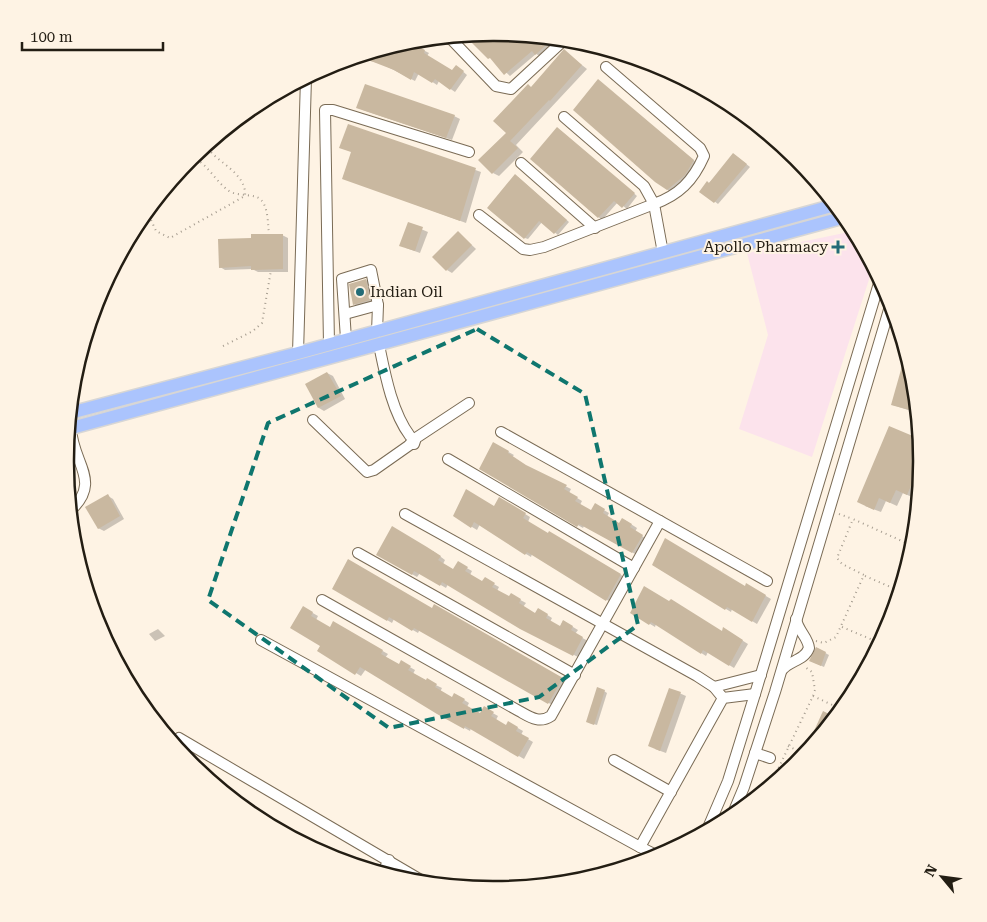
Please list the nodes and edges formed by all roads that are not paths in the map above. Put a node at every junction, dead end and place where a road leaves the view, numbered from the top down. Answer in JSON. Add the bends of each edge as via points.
{"nodes":[{"id":1,"x":453,"y":43,"type":"edge"},
{"id":2,"x":557,"y":46,"type":"edge"},
{"id":3,"x":606,"y":67,"type":"dead end"},
{"id":4,"x":306,"y":86,"type":"edge"},
{"id":5,"x":564,"y":117,"type":"dead end"},
{"id":6,"x":469,"y":152,"type":"dead end"},
{"id":7,"x":521,"y":163,"type":"dead end"},
{"id":8,"x":654,"y":204,"type":"junction"},
{"id":9,"x":828,"y":207,"type":"edge"},
{"id":10,"x":479,"y":214,"type":"dead end"},
{"id":11,"x":837,"y":219,"type":"edge"},
{"id":12,"x":595,"y":228,"type":"junction"},
{"id":13,"x":663,"y":253,"type":"junction"},
{"id":14,"x":877,"y":291,"type":"edge"},
{"id":15,"x":378,"y":305,"type":"junction"},
{"id":16,"x":345,"y":314,"type":"junction"},
{"id":17,"x":887,"y":316,"type":"edge"},
{"id":18,"x":377,"y":332,"type":"junction"},
{"id":19,"x":346,"y":339,"type":"junction"},
{"id":20,"x":328,"y":344,"type":"junction"},
{"id":21,"x":379,"y":345,"type":"junction"},
{"id":22,"x":298,"y":353,"type":"junction"},
{"id":23,"x":469,"y":403,"type":"dead end"},
{"id":24,"x":77,"y":411,"type":"edge"},
{"id":25,"x":313,"y":420,"type":"dead end"},
{"id":26,"x":75,"y":428,"type":"edge"},
{"id":27,"x":500,"y":432,"type":"dead end"},
{"id":28,"x":412,"y":439,"type":"junction"},
{"id":29,"x":74,"y":449,"type":"edge"},
{"id":30,"x":448,"y":458,"type":"dead end"},
{"id":31,"x":76,"y":505,"type":"edge"},
{"id":32,"x":406,"y":514,"type":"dead end"},
{"id":33,"x":660,"y":521,"type":"junction"},
{"id":34,"x":358,"y":553,"type":"dead end"},
{"id":35,"x":634,"y":568,"type":"junction"},
{"id":36,"x":767,"y":581,"type":"dead end"},
{"id":37,"x":322,"y":600,"type":"dead end"},
{"id":38,"x":796,"y":619,"type":"junction"},
{"id":39,"x":604,"y":623,"type":"junction"},
{"id":40,"x":261,"y":640,"type":"dead end"},
{"id":41,"x":781,"y":671,"type":"junction"},
{"id":42,"x":575,"y":675,"type":"junction"},
{"id":43,"x":761,"y":675,"type":"junction"},
{"id":44,"x":714,"y":687,"type":"junction"},
{"id":45,"x":755,"y":694,"type":"junction"},
{"id":46,"x":723,"y":698,"type":"junction"},
{"id":47,"x":178,"y":739,"type":"edge"},
{"id":48,"x":755,"y":753,"type":"junction"},
{"id":49,"x":770,"y":758,"type":"dead end"},
{"id":50,"x":614,"y":760,"type":"dead end"},
{"id":51,"x":671,"y":792,"type":"junction"},
{"id":52,"x":737,"y":803,"type":"edge"},
{"id":53,"x":711,"y":820,"type":"edge"},
{"id":54,"x":640,"y":847,"type":"junction"},
{"id":55,"x":648,"y":851,"type":"edge"},
{"id":56,"x":389,"y":860,"type":"junction"},
{"id":57,"x":386,"y":866,"type":"edge"},
{"id":58,"x":408,"y":872,"type":"edge"}],
"edges":[{"from":1,"to":2,"type":"street","via":[[496,86],[511,89]]},
{"from":3,"to":8,"type":"street","via":[[700,148],[704,156],[689,181],[674,196]]},
{"from":4,"to":22,"type":"street"},
{"from":5,"to":8,"type":"street","via":[[644,186]]},
{"from":6,"to":20,"type":"street","via":[[325,110]]},
{"from":7,"to":12,"type":"street"},
{"from":8,"to":12,"type":"street"},
{"from":8,"to":13,"type":"street"},
{"from":9,"to":13,"type":"main road"},
{"from":10,"to":12,"type":"street","via":[[523,249],[530,250]]},
{"from":11,"to":21,"type":"main road"},
{"from":13,"to":18,"type":"main road"},
{"from":14,"to":43,"type":"street"},
{"from":15,"to":16,"type":"street"},
{"from":15,"to":16,"type":"street","via":[[371,270],[342,279]]},
{"from":15,"to":18,"type":"street"},
{"from":16,"to":19,"type":"street"},
{"from":17,"to":38,"type":"street"},
{"from":18,"to":19,"type":"main road"},
{"from":19,"to":20,"type":"main road"},
{"from":20,"to":22,"type":"main road"},
{"from":21,"to":26,"type":"main road"},
{"from":21,"to":28,"type":"street","via":[[402,425]]},
{"from":22,"to":24,"type":"main road"},
{"from":23,"to":28,"type":"street"},
{"from":25,"to":28,"type":"street","via":[[367,472],[374,470]]},
{"from":27,"to":33,"type":"street"},
{"from":29,"to":31,"type":"street","via":[[84,474],[85,488]]},
{"from":30,"to":35,"type":"street"},
{"from":32,"to":39,"type":"street"},
{"from":33,"to":35,"type":"street"},
{"from":33,"to":36,"type":"street"},
{"from":34,"to":42,"type":"street"},
{"from":35,"to":39,"type":"street"},
{"from":37,"to":42,"type":"street","via":[[537,720],[544,721],[551,716]]},
{"from":38,"to":41,"type":"street"},
{"from":38,"to":41,"type":"street","via":[[810,650]]},
{"from":39,"to":42,"type":"street"},
{"from":39,"to":44,"type":"street"},
{"from":40,"to":54,"type":"street"},
{"from":41,"to":48,"type":"street"},
{"from":43,"to":44,"type":"street"},
{"from":43,"to":45,"type":"street"},
{"from":44,"to":46,"type":"street"},
{"from":45,"to":46,"type":"street"},
{"from":45,"to":53,"type":"street","via":[[728,781]]},
{"from":46,"to":51,"type":"street"},
{"from":47,"to":56,"type":"street"},
{"from":48,"to":49,"type":"street"},
{"from":48,"to":52,"type":"street"},
{"from":50,"to":51,"type":"street"},
{"from":51,"to":54,"type":"street"},
{"from":54,"to":55,"type":"street"},
{"from":56,"to":57,"type":"street"},
{"from":56,"to":58,"type":"street"}]}
